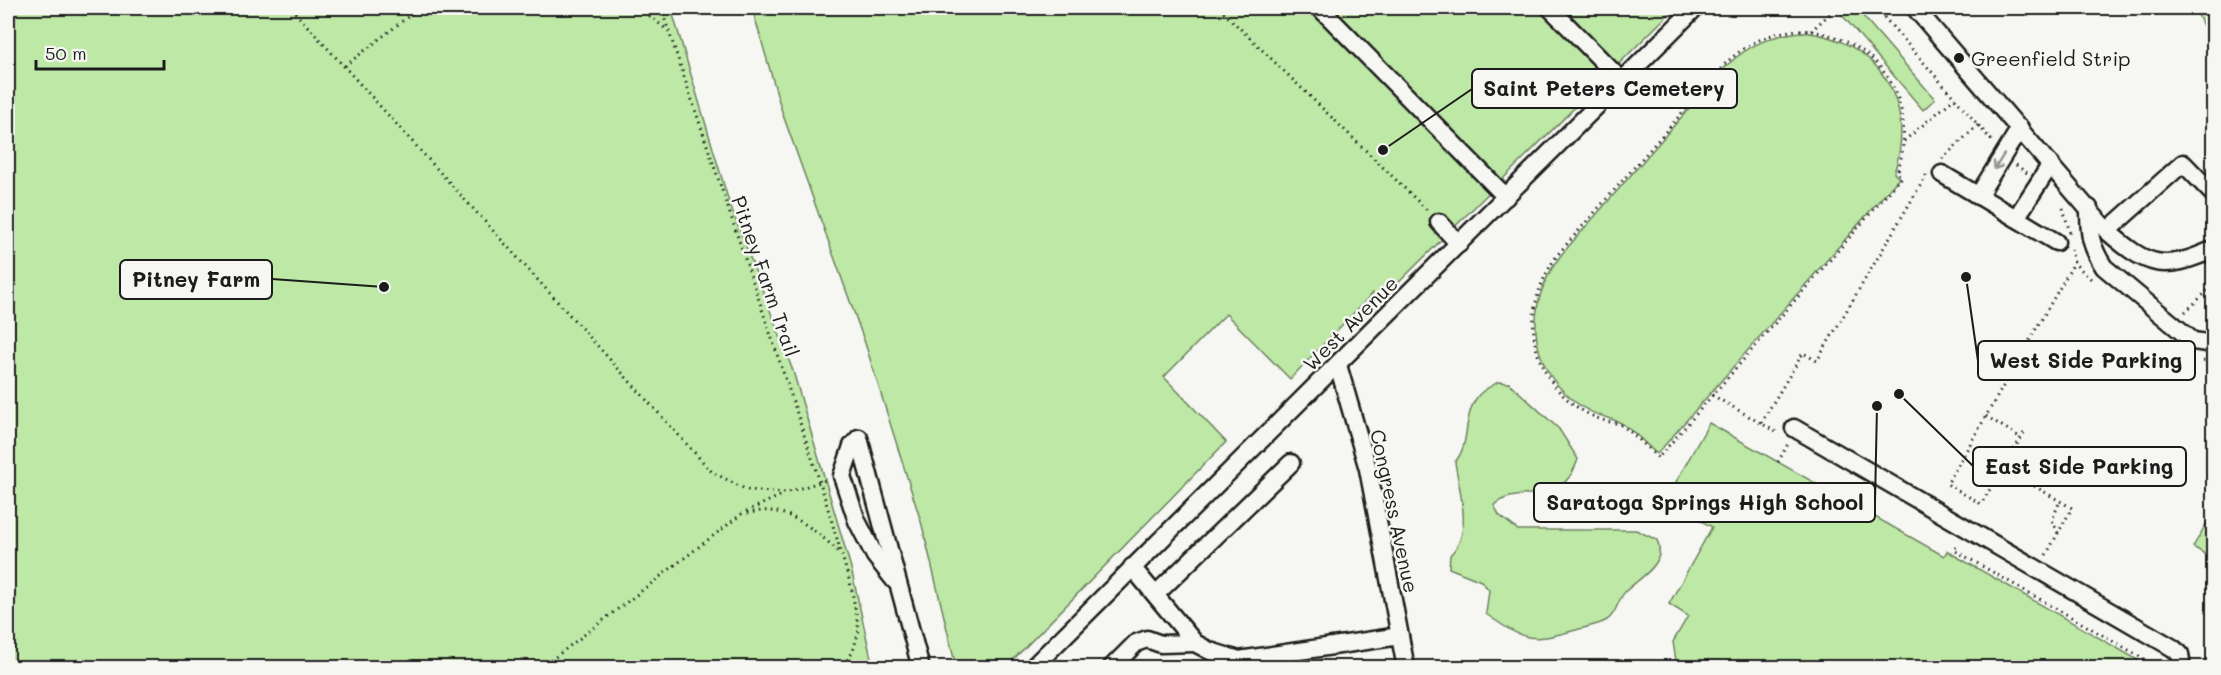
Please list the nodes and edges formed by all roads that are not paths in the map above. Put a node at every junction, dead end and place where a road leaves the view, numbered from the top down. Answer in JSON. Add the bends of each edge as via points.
{"nodes":[{"id":1,"x":1320,"y":8,"type":"edge"},
{"id":2,"x":1550,"y":8,"type":"edge"},
{"id":3,"x":1694,"y":8,"type":"edge"},
{"id":4,"x":1915,"y":8,"type":"edge"},
{"id":5,"x":1622,"y":81,"type":"junction"},
{"id":6,"x":2020,"y":128,"type":"junction"},
{"id":7,"x":2050,"y":164,"type":"junction"},
{"id":8,"x":1937,"y":169,"type":"road end"},
{"id":9,"x":1978,"y":195,"type":"junction"},
{"id":10,"x":2214,"y":195,"type":"edge"},
{"id":11,"x":1506,"y":196,"type":"junction"},
{"id":12,"x":2090,"y":208,"type":"junction"},
{"id":13,"x":2016,"y":218,"type":"junction"},
{"id":14,"x":1439,"y":222,"type":"road end"},
{"id":15,"x":2108,"y":231,"type":"junction"},
{"id":16,"x":2056,"y":242,"type":"dead end"},
{"id":17,"x":1460,"y":244,"type":"junction"},
{"id":18,"x":2214,"y":249,"type":"edge"},
{"id":19,"x":2214,"y":345,"type":"edge"},
{"id":20,"x":1338,"y":365,"type":"junction"},
{"id":21,"x":1788,"y":434,"type":"road end"},
{"id":22,"x":1291,"y":463,"type":"dead end"},
{"id":23,"x":1132,"y":567,"type":"junction"},
{"id":24,"x":899,"y":584,"type":"junction"},
{"id":25,"x":1156,"y":594,"type":"junction"},
{"id":26,"x":1400,"y":636,"type":"junction"},
{"id":27,"x":1195,"y":643,"type":"junction"},
{"id":28,"x":1240,"y":664,"type":"edge"},
{"id":29,"x":921,"y":668,"type":"edge"},
{"id":30,"x":1032,"y":668,"type":"edge"},
{"id":31,"x":1111,"y":668,"type":"edge"},
{"id":32,"x":1406,"y":668,"type":"edge"},
{"id":33,"x":2182,"y":668,"type":"edge"}],
"edges":[{"from":1,"to":11,"type":"street"},
{"from":2,"to":5,"type":"street"},
{"from":3,"to":5,"type":"street","name":"West Avenue"},
{"from":4,"to":6,"type":"street"},
{"from":5,"to":11,"type":"street","name":"West Avenue"},
{"from":6,"to":7,"type":"street"},
{"from":6,"to":9,"type":"street","one_way":true},
{"from":7,"to":12,"type":"street"},
{"from":7,"to":13,"type":"street"},
{"from":8,"to":9,"type":"street"},
{"from":9,"to":13,"type":"street"},
{"from":10,"to":15,"type":"street","via":[[2183,163]]},
{"from":11,"to":17,"type":"street","name":"West Avenue"},
{"from":12,"to":15,"type":"street"},
{"from":12,"to":19,"type":"street","via":[[2089,234],[2104,267],[2193,341]]},
{"from":13,"to":16,"type":"street"},
{"from":14,"to":17,"type":"street"},
{"from":15,"to":18,"type":"street","via":[[2140,258],[2163,264],[2188,260]]},
{"from":17,"to":20,"type":"street","name":"West Avenue"},
{"from":20,"to":23,"type":"street","name":"West Avenue"},
{"from":20,"to":26,"type":"street","name":"Congress Avenue","via":[[1368,469]]},
{"from":21,"to":33,"type":"street","via":[[2173,648],[2180,654]]},
{"from":22,"to":25,"type":"street"},
{"from":23,"to":25,"type":"street"},
{"from":23,"to":30,"type":"street","name":"West Avenue"},
{"from":24,"to":24,"type":"street","via":[[859,438],[852,446],[842,476],[857,521],[875,556]]},
{"from":24,"to":29,"type":"street"},
{"from":25,"to":27,"type":"street"},
{"from":26,"to":28,"type":"street"},
{"from":26,"to":32,"type":"street","name":"Congress Avenue"},
{"from":27,"to":28,"type":"street"},
{"from":27,"to":31,"type":"street","via":[[1161,644],[1147,639],[1136,644]]}]}
